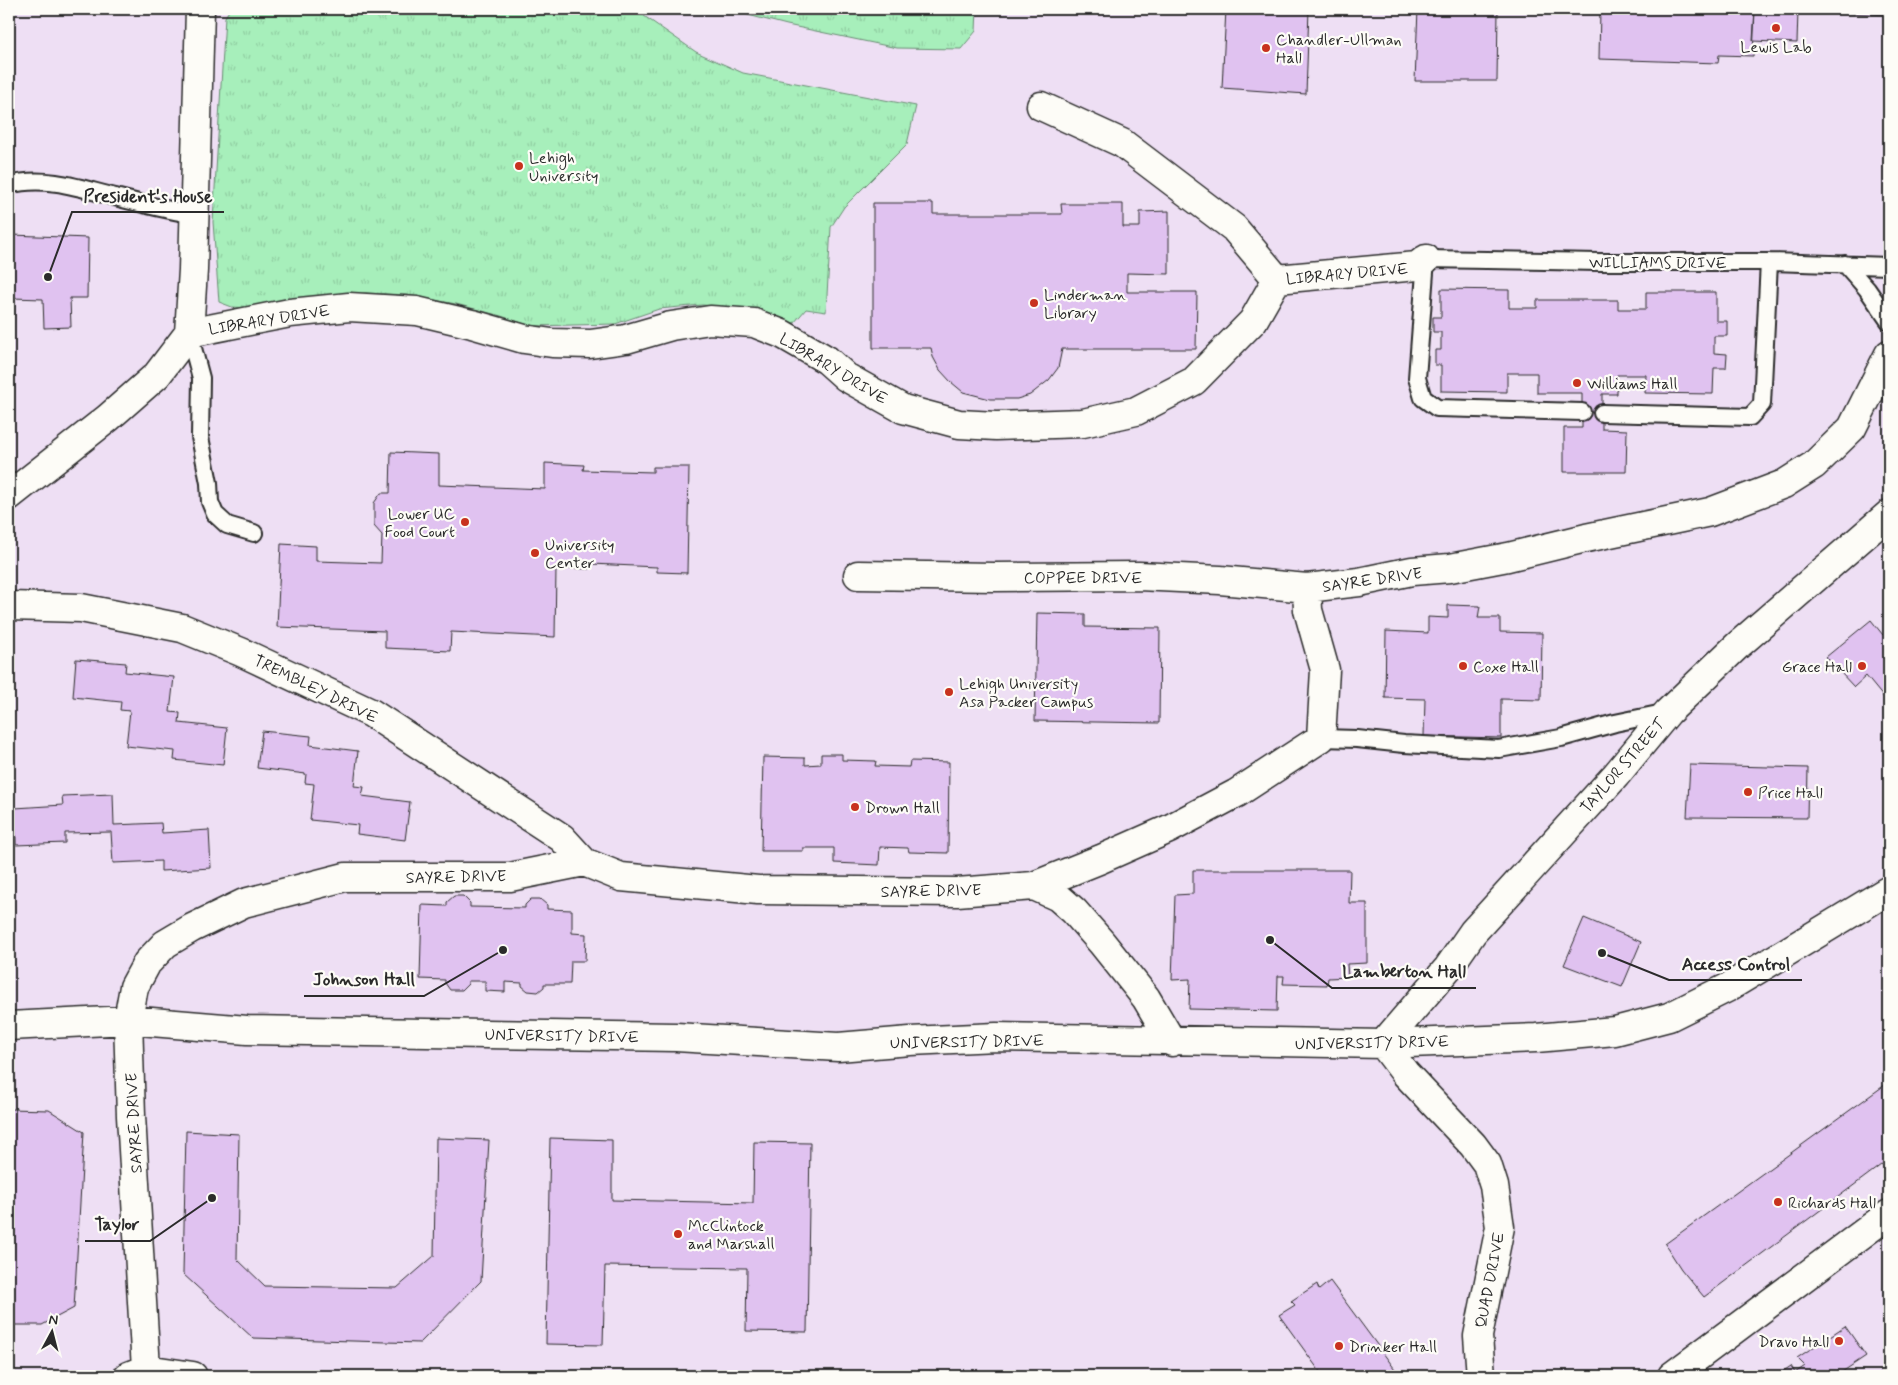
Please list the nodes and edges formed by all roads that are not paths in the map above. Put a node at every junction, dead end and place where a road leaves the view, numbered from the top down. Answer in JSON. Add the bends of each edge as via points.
{"nodes":[{"id":1,"x":200,"y":9,"type":"edge"},
{"id":2,"x":1041,"y":106,"type":"dead end"},
{"id":3,"x":9,"y":185,"type":"edge"},
{"id":4,"x":195,"y":215,"type":"junction"},
{"id":5,"x":1426,"y":259,"type":"junction"},
{"id":6,"x":1769,"y":262,"type":"junction"},
{"id":7,"x":1845,"y":264,"type":"junction"},
{"id":8,"x":1889,"y":266,"type":"edge"},
{"id":9,"x":1277,"y":279,"type":"junction"},
{"id":10,"x":1889,"y":321,"type":"edge"},
{"id":11,"x":189,"y":333,"type":"junction"},
{"id":12,"x":1889,"y":354,"type":"edge"},
{"id":13,"x":1582,"y":412,"type":"dead end"},
{"id":14,"x":1602,"y":412,"type":"dead end"},
{"id":15,"x":9,"y":496,"type":"edge"},
{"id":16,"x":1889,"y":514,"type":"edge"},
{"id":17,"x":254,"y":533,"type":"dead end"},
{"id":18,"x":858,"y":575,"type":"dead end"},
{"id":19,"x":1307,"y":588,"type":"junction"},
{"id":20,"x":9,"y":606,"type":"edge"},
{"id":21,"x":1668,"y":712,"type":"junction"},
{"id":22,"x":1321,"y":738,"type":"junction"},
{"id":23,"x":584,"y":862,"type":"junction"},
{"id":24,"x":1034,"y":886,"type":"junction"},
{"id":25,"x":1889,"y":890,"type":"edge"},
{"id":26,"x":128,"y":1020,"type":"junction"},
{"id":27,"x":9,"y":1026,"type":"edge"},
{"id":28,"x":1172,"y":1042,"type":"junction"},
{"id":29,"x":1383,"y":1044,"type":"junction"},
{"id":30,"x":1889,"y":1214,"type":"edge"},
{"id":31,"x":137,"y":1373,"type":"edge"},
{"id":32,"x":193,"y":1376,"type":"edge"},
{"id":33,"x":1481,"y":1376,"type":"edge"},
{"id":34,"x":1672,"y":1376,"type":"edge"}],
"edges":[{"from":1,"to":4,"type":"street"},
{"from":2,"to":9,"type":"street","via":[[1122,142],[1234,228]]},
{"from":3,"to":4,"type":"lane","via":[[45,181],[75,185]]},
{"from":4,"to":11,"type":"street"},
{"from":5,"to":6,"type":"lane","name":"WILLIAMS DRIVE"},
{"from":5,"to":9,"type":"street","name":"LIBRARY DRIVE","via":[[1417,266]]},
{"from":5,"to":13,"type":"lane","via":[[1417,378],[1423,398],[1437,408]]},
{"from":6,"to":7,"type":"lane","name":"WILLIAMS DRIVE"},
{"from":6,"to":14,"type":"lane","via":[[1762,404],[1750,416]]},
{"from":7,"to":8,"type":"lane","name":"WILLIAMS DRIVE"},
{"from":7,"to":10,"type":"lane"},
{"from":9,"to":11,"type":"street","name":"LIBRARY DRIVE","via":[[1253,321],[1194,381],[1136,411],[1083,423],[960,424],[902,409],[846,377],[820,356],[782,334],[754,323],[710,320],[671,326],[626,339],[590,344],[552,343],[524,339],[417,311],[349,307],[290,313]]},
{"from":11,"to":15,"type":"street","via":[[157,374],[122,406]]},
{"from":11,"to":17,"type":"lane","via":[[201,378],[200,437],[210,502],[214,514],[226,525]]},
{"from":12,"to":19,"type":"street","name":"SAYRE DRIVE","via":[[1852,428],[1814,465],[1784,484],[1710,512],[1508,557]]},
{"from":16,"to":21,"type":"street","name":"TAYLOR STREET","via":[[1737,646]]},
{"from":18,"to":19,"type":"street","name":"COPPEE DRIVE","via":[[1139,576]]},
{"from":19,"to":22,"type":"street","name":"SAYRE DRIVE","via":[[1308,610],[1325,670]]},
{"from":20,"to":23,"type":"street","name":"TREMBLEY DRIVE","via":[[81,608],[182,628],[241,652],[372,712],[562,838]]},
{"from":21,"to":22,"type":"lane","via":[[1561,738],[1499,749]]},
{"from":21,"to":29,"type":"street","name":"TAYLOR STREET","via":[[1616,775],[1474,932],[1448,968]]},
{"from":22,"to":24,"type":"street","name":"SAYRE DRIVE","via":[[1238,793],[1186,820],[1101,860]]},
{"from":23,"to":24,"type":"street","name":"SAYRE DRIVE","via":[[621,877],[758,890],[957,892]]},
{"from":23,"to":26,"type":"street","name":"SAYRE DRIVE","via":[[510,877],[345,877],[244,903],[165,944],[147,963],[134,987]]},
{"from":24,"to":28,"type":"street","via":[[1058,897],[1074,911],[1146,998]]},
{"from":25,"to":29,"type":"street","name":"UNIVERSITY DRIVE","via":[[1727,988],[1669,1017],[1615,1031],[1536,1038]]},
{"from":26,"to":27,"type":"street","name":"UNIVERSITY DRIVE"},
{"from":26,"to":28,"type":"street","name":"UNIVERSITY DRIVE","via":[[248,1030],[676,1037],[838,1047],[910,1040],[996,1038]]},
{"from":26,"to":31,"type":"street","name":"SAYRE DRIVE"},
{"from":28,"to":29,"type":"street","name":"UNIVERSITY DRIVE"},
{"from":29,"to":33,"type":"street","name":"QUAD DRIVE","via":[[1405,1074],[1473,1145],[1487,1164],[1494,1186],[1500,1227],[1478,1336]]},
{"from":30,"to":34,"type":"street"},
{"from":31,"to":32,"type":"street"}]}
